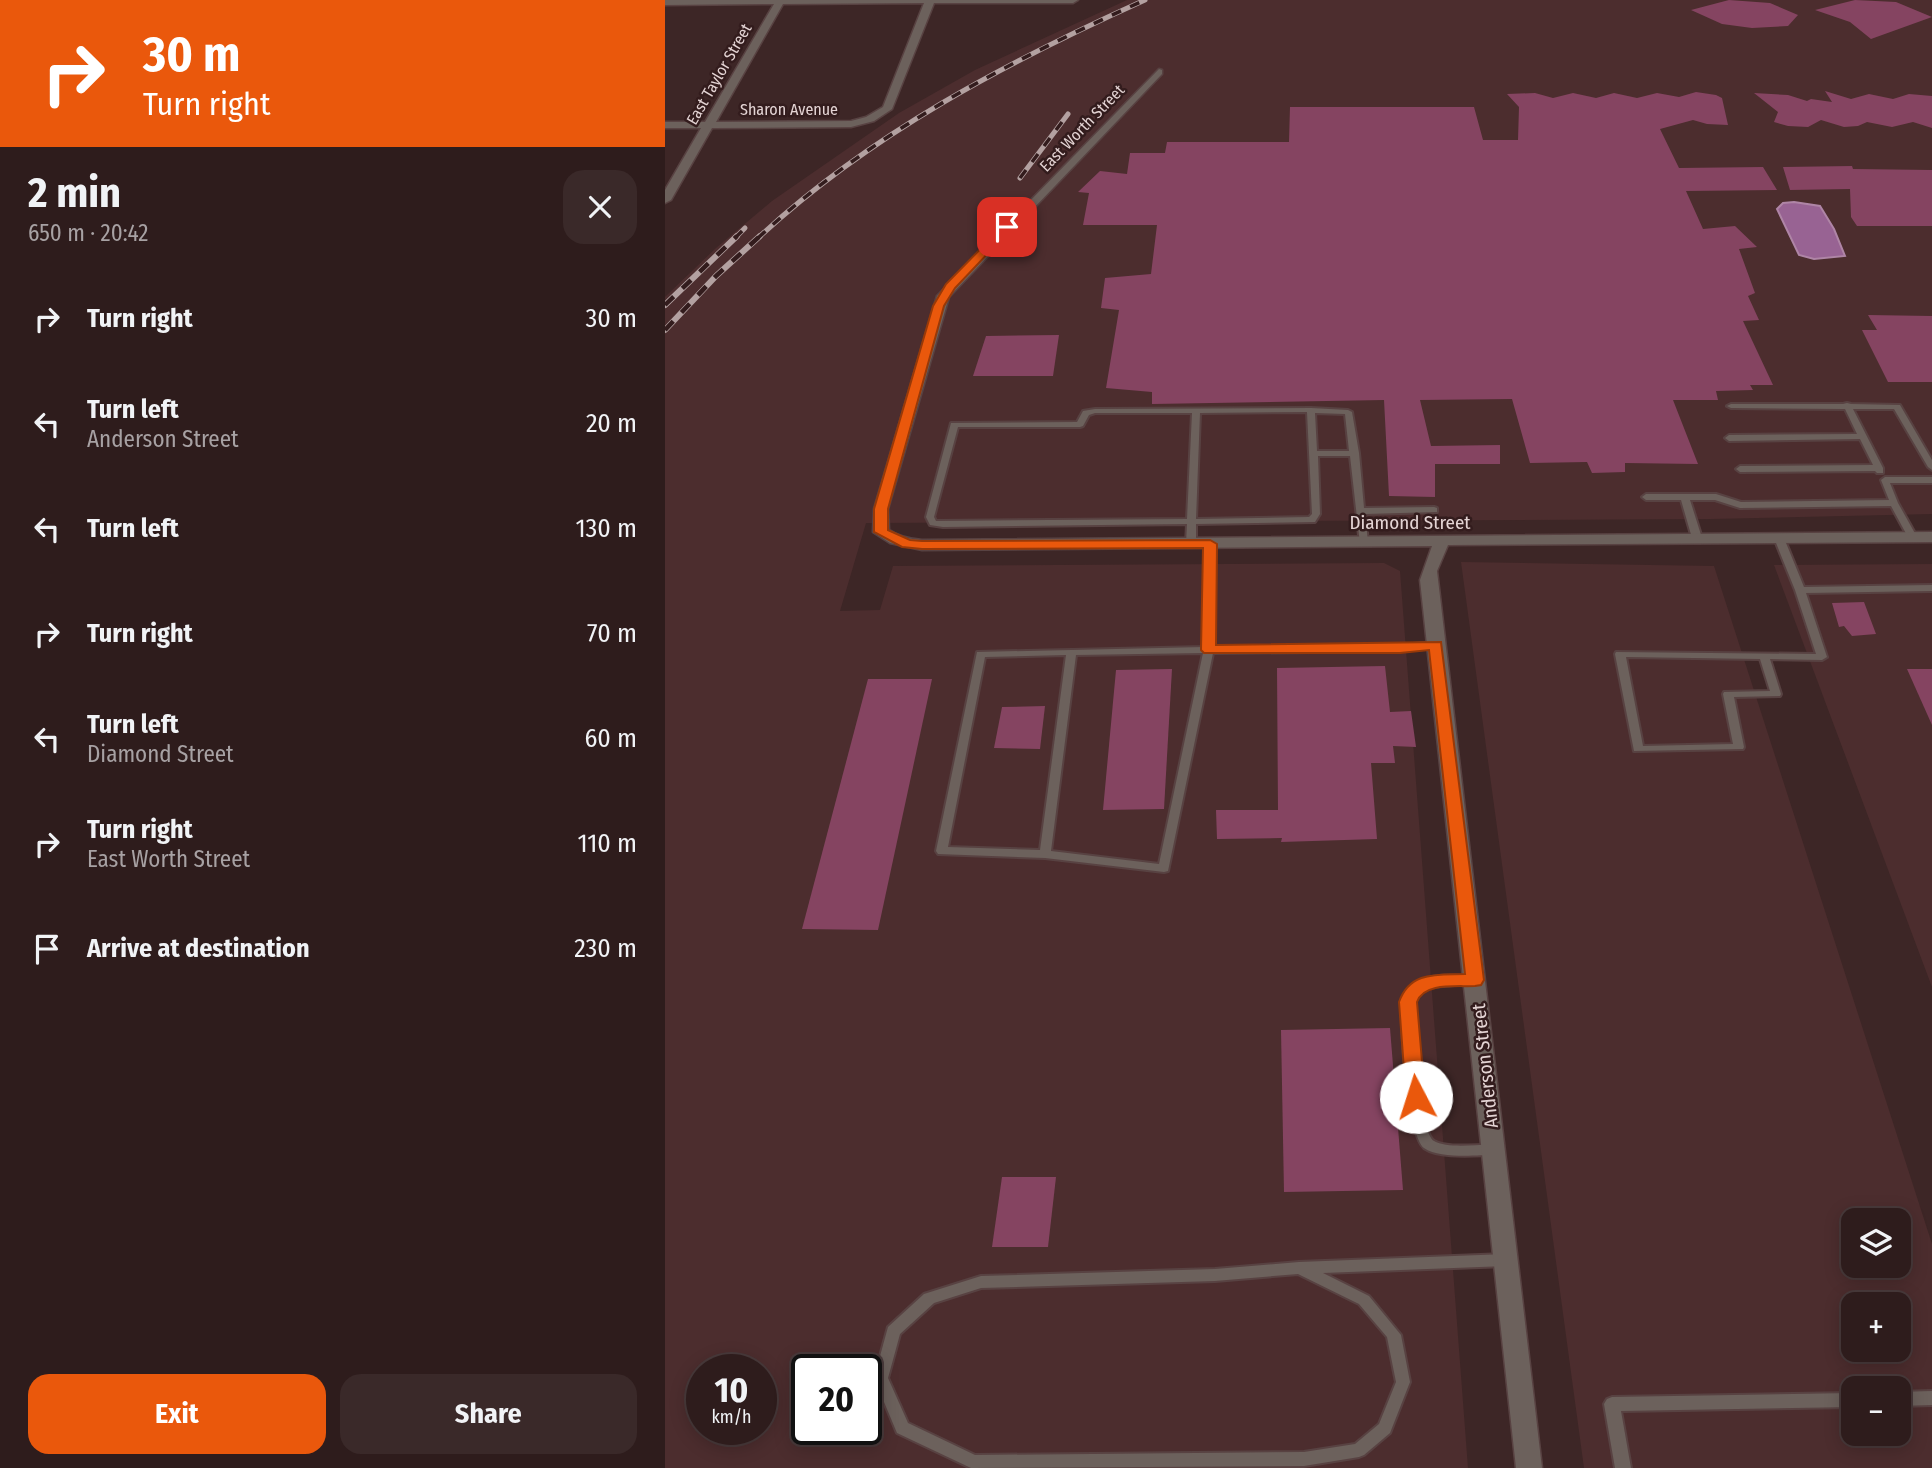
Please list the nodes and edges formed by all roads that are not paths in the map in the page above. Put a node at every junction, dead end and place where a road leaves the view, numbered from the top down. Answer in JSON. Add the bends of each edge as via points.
{"nodes":[{"id":1,"x":1073,"y":0,"type":"edge"},
{"id":2,"x":781,"y":1,"type":"edge"},
{"id":3,"x":930,"y":1,"type":"edge"},
{"id":4,"x":665,"y":2,"type":"edge"},
{"id":5,"x":1159,"y":72,"type":"dead end"},
{"id":6,"x":665,"y":125,"type":"edge"},
{"id":7,"x":708,"y":125,"type":"junction"},
{"id":8,"x":665,"y":200,"type":"edge"},
{"id":9,"x":1847,"y":405,"type":"junction"},
{"id":10,"x":1731,"y":406,"type":"dead end"},
{"id":11,"x":1311,"y":410,"type":"junction"},
{"id":12,"x":1196,"y":411,"type":"junction"},
{"id":13,"x":1863,"y":436,"type":"junction"},
{"id":14,"x":1729,"y":438,"type":"dead end"},
{"id":15,"x":1355,"y":453,"type":"junction"},
{"id":16,"x":1314,"y":454,"type":"junction"},
{"id":17,"x":1932,"y":467,"type":"edge"},
{"id":18,"x":1879,"y":468,"type":"junction"},
{"id":19,"x":1739,"y":469,"type":"dead end"},
{"id":20,"x":1885,"y":480,"type":"junction"},
{"id":21,"x":1932,"y":480,"type":"edge"},
{"id":22,"x":1685,"y":496,"type":"junction"},
{"id":23,"x":1646,"y":497,"type":"dead end"},
{"id":24,"x":1894,"y":503,"type":"junction"},
{"id":25,"x":1434,"y":510,"type":"dead end"},
{"id":26,"x":1361,"y":511,"type":"junction"},
{"id":27,"x":1190,"y":523,"type":"junction"},
{"id":28,"x":889,"y":537,"type":"joint"},
{"id":29,"x":1912,"y":537,"type":"junction"},
{"id":30,"x":1932,"y":537,"type":"edge"},
{"id":31,"x":1697,"y":538,"type":"junction"},
{"id":32,"x":1779,"y":538,"type":"junction"},
{"id":33,"x":1442,"y":541,"type":"junction"},
{"id":34,"x":1363,"y":542,"type":"junction"},
{"id":35,"x":1191,"y":544,"type":"junction"},
{"id":36,"x":1210,"y":544,"type":"junction"},
{"id":37,"x":1932,"y":588,"type":"edge"},
{"id":38,"x":1800,"y":590,"type":"junction"},
{"id":39,"x":1436,"y":645,"type":"junction"},
{"id":40,"x":1209,"y":650,"type":"junction"},
{"id":41,"x":1071,"y":652,"type":"junction"},
{"id":42,"x":1765,"y":656,"type":"junction"},
{"id":43,"x":1045,"y":854,"type":"junction"},
{"id":44,"x":1475,"y":980,"type":"junction"},
{"id":45,"x":1494,"y":1150,"type":"junction"},
{"id":46,"x":1506,"y":1260,"type":"junction"},
{"id":47,"x":1299,"y":1268,"type":"junction"},
{"id":48,"x":1932,"y":1398,"type":"edge"},
{"id":49,"x":1841,"y":1399,"type":"edge"},
{"id":50,"x":1911,"y":1399,"type":"edge"},
{"id":51,"x":1529,"y":1468,"type":"edge"},
{"id":52,"x":1623,"y":1468,"type":"edge"}],
"edges":[{"from":1,"to":3,"type":"street"},
{"from":2,"to":3,"type":"street"},
{"from":2,"to":4,"type":"street"},
{"from":2,"to":7,"type":"street","name":"East Taylor Street"},
{"from":3,"to":7,"type":"street","name":"Sharon Avenue","via":[[887,109],[870,120]]},
{"from":5,"to":28,"type":"street","name":"East Worth Street","via":[[943,296],[881,509],[881,532]]},
{"from":6,"to":7,"type":"street","name":"Sharon Avenue"},
{"from":7,"to":8,"type":"street","name":"East Taylor Street"},
{"from":9,"to":10,"type":"lane"},
{"from":9,"to":13,"type":"lane"},
{"from":9,"to":17,"type":"lane","via":[[1897,407]]},
{"from":11,"to":12,"type":"lane"},
{"from":11,"to":15,"type":"lane","via":[[1348,412]]},
{"from":11,"to":16,"type":"lane"},
{"from":12,"to":27,"type":"lane"},
{"from":12,"to":27,"type":"lane","via":[[1095,411],[1086,413],[1080,424],[954,425],[930,517],[933,523],[943,524]]},
{"from":13,"to":14,"type":"lane"},
{"from":13,"to":18,"type":"lane"},
{"from":15,"to":16,"type":"lane"},
{"from":15,"to":26,"type":"lane"},
{"from":16,"to":27,"type":"lane","via":[[1316,514],[1312,520]]},
{"from":18,"to":19,"type":"lane"},
{"from":18,"to":20,"type":"lane"},
{"from":20,"to":21,"type":"lane"},
{"from":20,"to":24,"type":"lane"},
{"from":22,"to":23,"type":"lane"},
{"from":22,"to":24,"type":"lane","via":[[1716,497],[1740,505]]},
{"from":22,"to":31,"type":"lane"},
{"from":24,"to":29,"type":"lane"},
{"from":25,"to":26,"type":"lane"},
{"from":26,"to":34,"type":"lane"},
{"from":27,"to":35,"type":"lane"},
{"from":28,"to":35,"type":"street","name":"Diamond Street","via":[[922,545]]},
{"from":29,"to":30,"type":"street","name":"Diamond Street"},
{"from":29,"to":32,"type":"street","name":"Diamond Street"},
{"from":31,"to":32,"type":"street","name":"Diamond Street"},
{"from":31,"to":33,"type":"street","name":"Diamond Street"},
{"from":32,"to":38,"type":"lane"},
{"from":33,"to":34,"type":"street","name":"Diamond Street"},
{"from":33,"to":39,"type":"street","name":"Anderson Street","via":[[1428,580]]},
{"from":34,"to":36,"type":"street","name":"Diamond Street"},
{"from":35,"to":36,"type":"street","name":"Diamond Street"},
{"from":36,"to":40,"type":"lane"},
{"from":37,"to":38,"type":"lane"},
{"from":38,"to":42,"type":"lane","via":[[1822,657]]},
{"from":39,"to":40,"type":"lane"},
{"from":39,"to":44,"type":"street","name":"Anderson Street"},
{"from":40,"to":41,"type":"lane"},
{"from":40,"to":43,"type":"lane","via":[[1164,868]]},
{"from":41,"to":43,"type":"lane"},
{"from":41,"to":43,"type":"lane","via":[[981,654],[942,851]]},
{"from":42,"to":42,"type":"lane","via":[[1620,654],[1638,749],[1739,747],[1728,694],[1776,694]]},
{"from":44,"to":45,"type":"street","name":"Anderson Street"},
{"from":44,"to":45,"type":"lane","via":[[1423,983],[1411,992],[1417,1120],[1423,1140],[1430,1145]]},
{"from":45,"to":46,"type":"street","name":"Anderson Street"},
{"from":46,"to":47,"type":"lane"},
{"from":46,"to":51,"type":"street","name":"Anderson Street"},
{"from":47,"to":47,"type":"lane","via":[[981,1282],[929,1298],[893,1331],[881,1378],[902,1428],[974,1462],[1304,1459],[1359,1450],[1385,1428],[1403,1382],[1394,1335],[1364,1300]]},
{"from":48,"to":50,"type":"lane"},
{"from":49,"to":52,"type":"lane","via":[[1612,1404]]}]}
